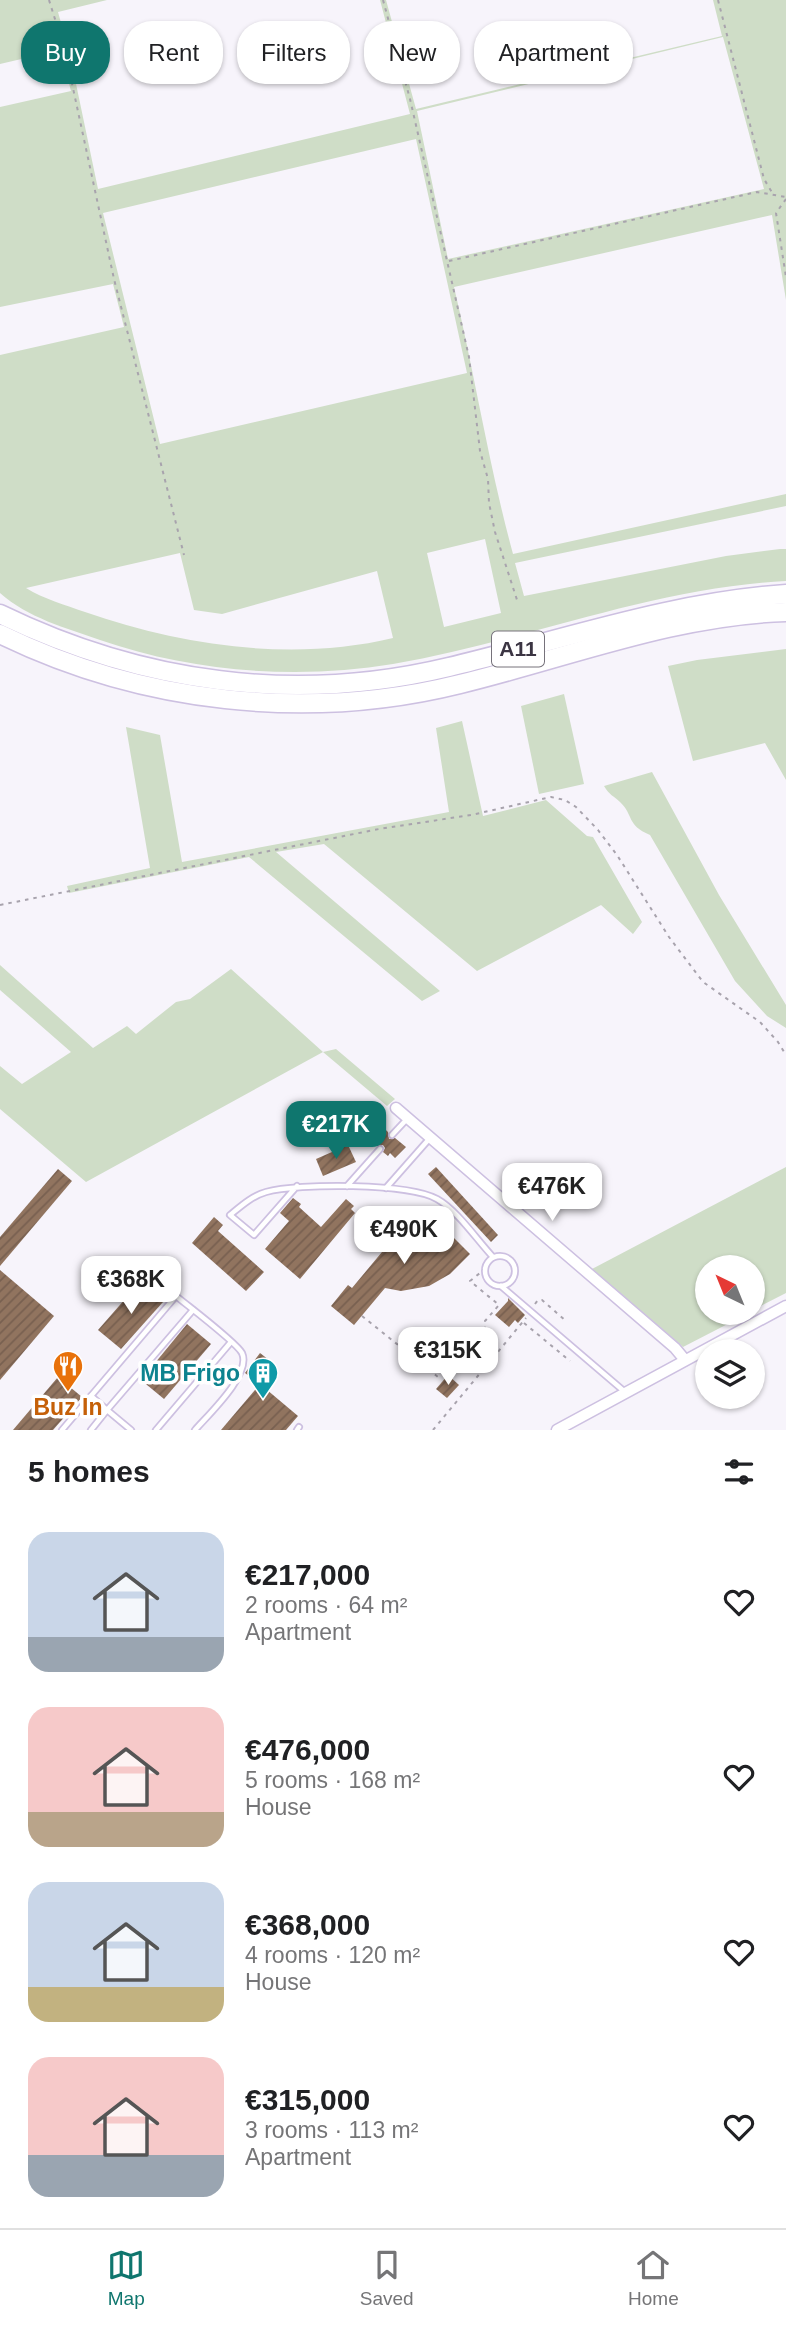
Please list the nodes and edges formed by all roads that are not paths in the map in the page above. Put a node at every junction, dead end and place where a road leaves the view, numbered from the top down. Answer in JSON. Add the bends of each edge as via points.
{"nodes":[{"id":1,"x":786,"y":594,"type":"edge"},
{"id":2,"x":0,"y":601,"type":"edge"},
{"id":3,"x":786,"y":612,"type":"edge"},
{"id":4,"x":0,"y":614,"type":"edge"},
{"id":5,"x":0,"y":634,"type":"edge"},
{"id":6,"x":99,"y":655,"type":"junction"},
{"id":7,"x":396,"y":1108,"type":"dead end"},
{"id":8,"x":407,"y":1118,"type":"junction"},
{"id":9,"x":392,"y":1135,"type":"dead end"},
{"id":10,"x":430,"y":1138,"type":"junction"},
{"id":11,"x":380,"y":1149,"type":"dead end"},
{"id":12,"x":297,"y":1186,"type":"junction"},
{"id":13,"x":347,"y":1186,"type":"junction"},
{"id":14,"x":385,"y":1189,"type":"junction"},
{"id":15,"x":493,"y":1257,"type":"junction"},
{"id":16,"x":500,"y":1286,"type":"junction"},
{"id":17,"x":786,"y":1306,"type":"edge"},
{"id":18,"x":193,"y":1310,"type":"junction"},
{"id":19,"x":231,"y":1342,"type":"junction"},
{"id":20,"x":685,"y":1360,"type":"junction"},
{"id":21,"x":626,"y":1394,"type":"junction"},
{"id":22,"x":91,"y":1396,"type":"junction"},
{"id":23,"x":107,"y":1410,"type":"junction"},
{"id":24,"x":62,"y":1430,"type":"edge"},
{"id":25,"x":91,"y":1430,"type":"edge"},
{"id":26,"x":131,"y":1430,"type":"edge"},
{"id":27,"x":156,"y":1430,"type":"edge"},
{"id":28,"x":195,"y":1430,"type":"edge"},
{"id":29,"x":557,"y":1430,"type":"edge"}],
"edges":[{"from":1,"to":6,"type":"highway","number":"A11","via":[[664,611],[447,668],[359,682],[270,685],[214,680]]},
{"from":2,"to":6,"type":"highway","via":[[76,638]]},
{"from":3,"to":5,"type":"highway","number":"A11","via":[[657,631],[422,692],[335,702],[201,697],[100,674]]},
{"from":4,"to":6,"type":"highway","number":"A11"},
{"from":7,"to":8,"type":"street"},
{"from":8,"to":9,"type":"lane"},
{"from":8,"to":10,"type":"street"},
{"from":10,"to":14,"type":"lane"},
{"from":10,"to":20,"type":"street"},
{"from":11,"to":13,"type":"lane"},
{"from":12,"to":12,"type":"lane","via":[[254,1235],[230,1214],[262,1193]]},
{"from":12,"to":13,"type":"lane"},
{"from":13,"to":14,"type":"lane"},
{"from":14,"to":15,"type":"lane","via":[[421,1192],[437,1199]]},
{"from":15,"to":16,"type":"lane","via":[[485,1269],[487,1279]]},
{"from":15,"to":16,"type":"lane","via":[[508,1258],[515,1268],[512,1280]]},
{"from":16,"to":21,"type":"lane"},
{"from":17,"to":20,"type":"street"},
{"from":18,"to":19,"type":"lane"},
{"from":18,"to":22,"type":"lane","via":[[176,1296]]},
{"from":18,"to":23,"type":"lane"},
{"from":19,"to":27,"type":"lane"},
{"from":19,"to":28,"type":"lane","via":[[242,1353],[239,1377]]},
{"from":20,"to":21,"type":"street"},
{"from":21,"to":29,"type":"street"},
{"from":22,"to":23,"type":"lane"},
{"from":22,"to":24,"type":"lane"},
{"from":23,"to":25,"type":"lane"},
{"from":23,"to":26,"type":"lane"}]}
